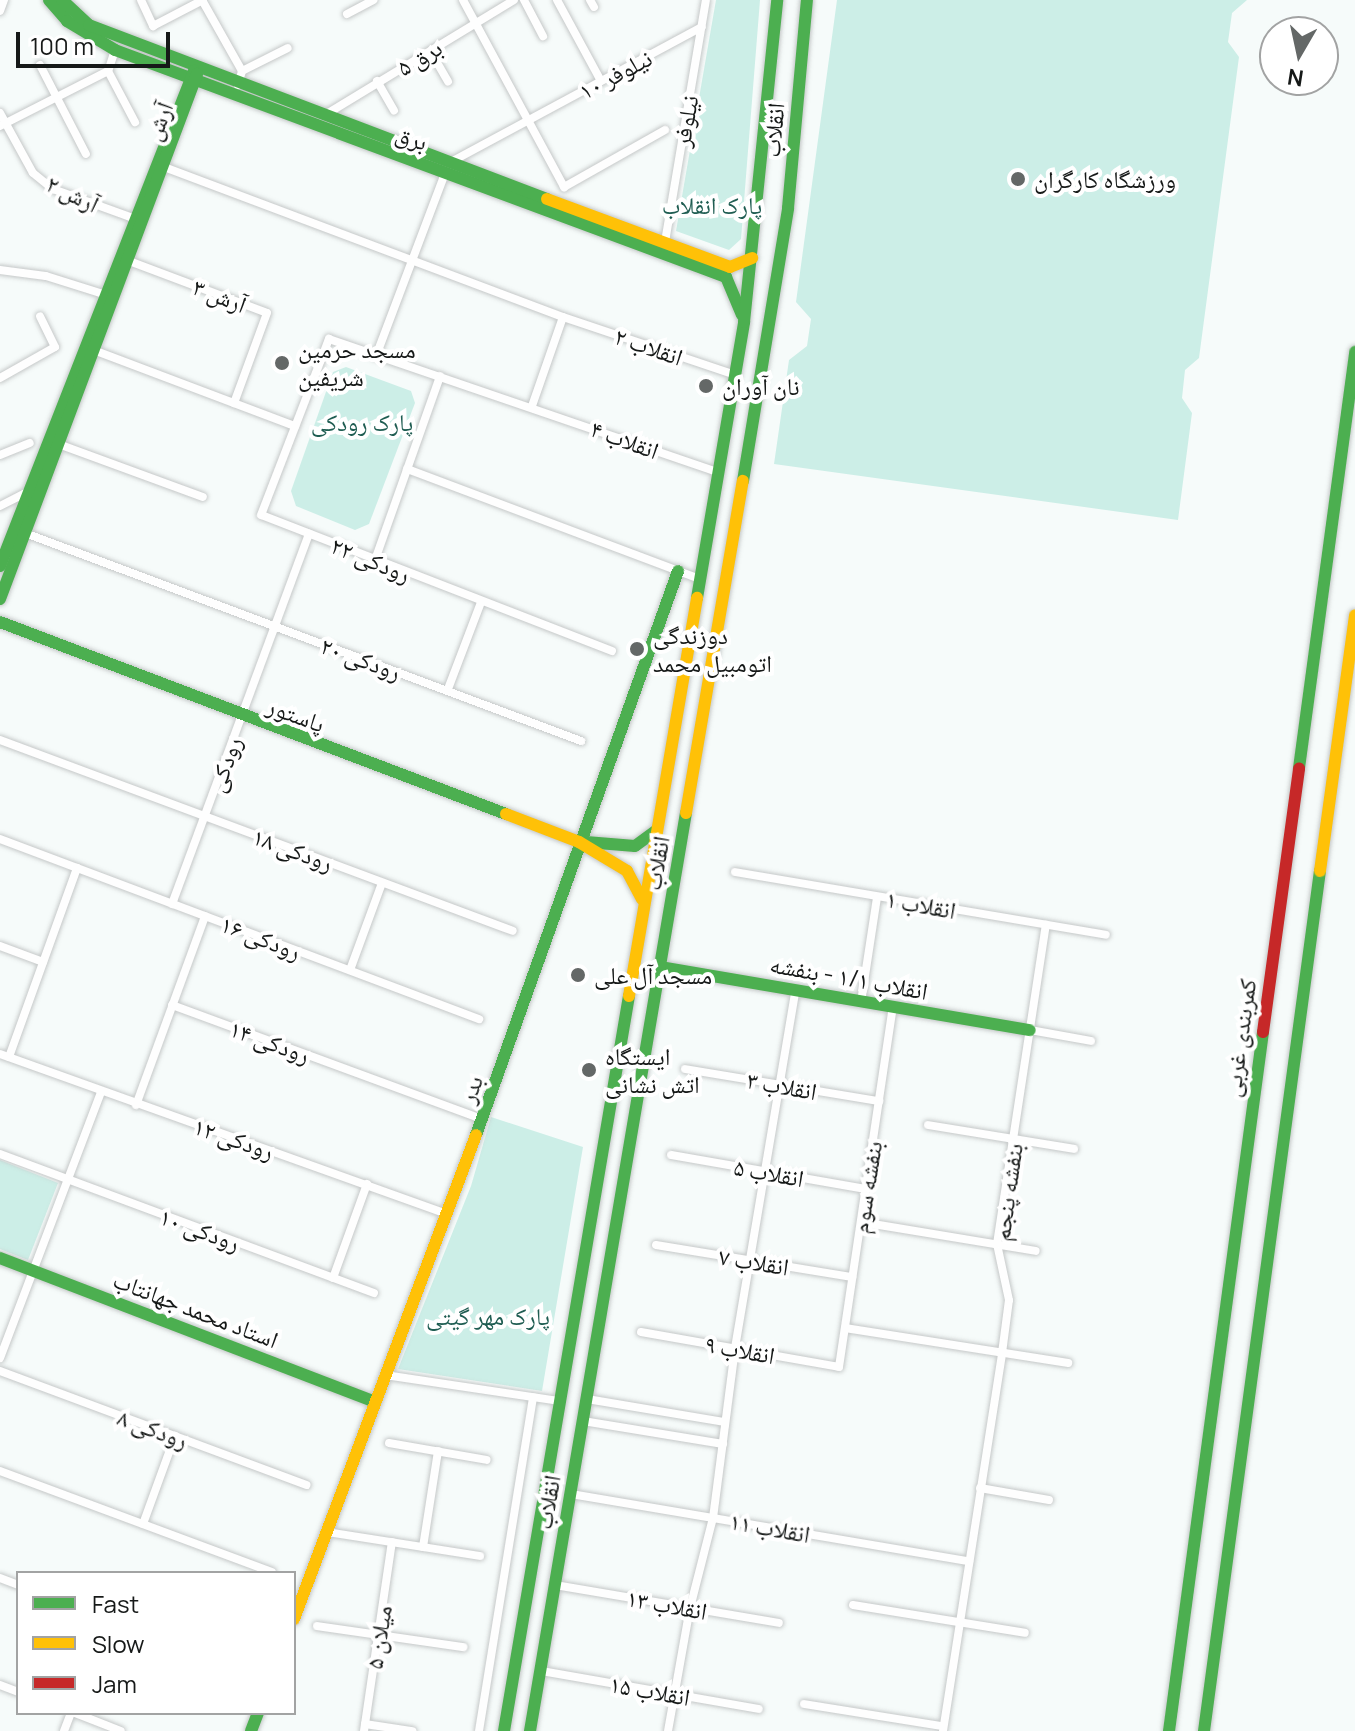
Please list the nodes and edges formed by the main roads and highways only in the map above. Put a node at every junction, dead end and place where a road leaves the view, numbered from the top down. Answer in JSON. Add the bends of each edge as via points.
{"nodes":[{"id":1,"x":49,"y":0,"type":"edge"},
{"id":2,"x":62,"y":0,"type":"edge"},
{"id":3,"x":777,"y":0,"type":"edge"},
{"id":4,"x":807,"y":0,"type":"edge"},
{"id":5,"x":194,"y":76,"type":"junction"},
{"id":6,"x":446,"y":168,"type":"junction"},
{"id":7,"x":138,"y":220,"type":"junction"},
{"id":8,"x":663,"y":248,"type":"junction"},
{"id":9,"x":752,"y":258,"type":"junction"},
{"id":10,"x":108,"y":296,"type":"junction"},
{"id":11,"x":744,"y":322,"type":"junction"},
{"id":12,"x":1355,"y":352,"type":"edge"},
{"id":13,"x":0,"y":566,"type":"edge"},
{"id":14,"x":678,"y":571,"type":"road end"},
{"id":15,"x":0,"y":599,"type":"edge"},
{"id":16,"x":1355,"y":615,"type":"edge"},
{"id":17,"x":0,"y":622,"type":"edge"},
{"id":18,"x":657,"y":830,"type":"junction"},
{"id":19,"x":579,"y":842,"type":"junction"},
{"id":20,"x":644,"y":909,"type":"junction"},
{"id":21,"x":660,"y":967,"type":"junction"},
{"id":22,"x":1030,"y":1030,"type":"road end"},
{"id":23,"x":0,"y":1258,"type":"edge"},
{"id":24,"x":375,"y":1402,"type":"junction"},
{"id":25,"x":537,"y":1536,"type":"junction"},
{"id":26,"x":563,"y":1541,"type":"junction"},
{"id":27,"x":296,"y":1614,"type":"edge"},
{"id":28,"x":504,"y":1731,"type":"edge"},
{"id":29,"x":530,"y":1731,"type":"edge"},
{"id":30,"x":1169,"y":1731,"type":"edge"},
{"id":31,"x":1204,"y":1731,"type":"edge"}],
"edges":[{"from":1,"to":5,"type":"main road","name":"برق","via":[[84,34]]},
{"from":2,"to":5,"type":"main road","name":"برق","via":[[89,25]]},
{"from":3,"to":9,"type":"main road","name":"انقلاب"},
{"from":4,"to":21,"type":"main road","name":"انقلاب","via":[[785,223]]},
{"from":5,"to":6,"type":"main road","name":"برق"},
{"from":5,"to":6,"type":"main road","name":"برق","via":[[325,115]]},
{"from":5,"to":7,"type":"main road","name":"آرش"},
{"from":5,"to":7,"type":"main road","name":"آرش","via":[[164,167]]},
{"from":6,"to":8,"type":"main road","name":"برق"},
{"from":6,"to":8,"type":"main road","name":"برق","via":[[543,199]]},
{"from":7,"to":10,"type":"main road","name":"آرش"},
{"from":7,"to":10,"type":"main road","name":"آرش","via":[[129,261]]},
{"from":8,"to":9,"type":"main road","name":"برق","via":[[730,267]]},
{"from":8,"to":11,"type":"main road","name":"برق","via":[[726,277]]},
{"from":9,"to":11,"type":"main road","name":"انقلاب"},
{"from":10,"to":13,"type":"main road","name":"آرش"},
{"from":10,"to":15,"type":"main road","name":"آرش","via":[[96,351]]},
{"from":11,"to":18,"type":"main road","name":"انقلاب"},
{"from":12,"to":30,"type":"main road","name":"کمربندی غربی"},
{"from":14,"to":19,"type":"main road","name":"بدر"},
{"from":16,"to":31,"type":"main road"},
{"from":17,"to":19,"type":"main road","name":"پاستور"},
{"from":18,"to":19,"type":"main road","via":[[635,846]]},
{"from":18,"to":20,"type":"main road","name":"انقلاب"},
{"from":19,"to":20,"type":"main road","via":[[627,871],[639,887]]},
{"from":19,"to":24,"type":"main road","name":"بدر"},
{"from":20,"to":25,"type":"main road","name":"انقلاب"},
{"from":21,"to":22,"type":"main road","name":"انقلاب ۱/۱ - بنفشه"},
{"from":21,"to":26,"type":"main road","name":"انقلاب"},
{"from":23,"to":24,"type":"main road","name":"استاد محمد جهانتاب"},
{"from":24,"to":27,"type":"main road","name":"بدر"},
{"from":25,"to":26,"type":"main road"},
{"from":25,"to":28,"type":"main road","name":"انقلاب"},
{"from":26,"to":29,"type":"main road","name":"انقلاب"}]}
